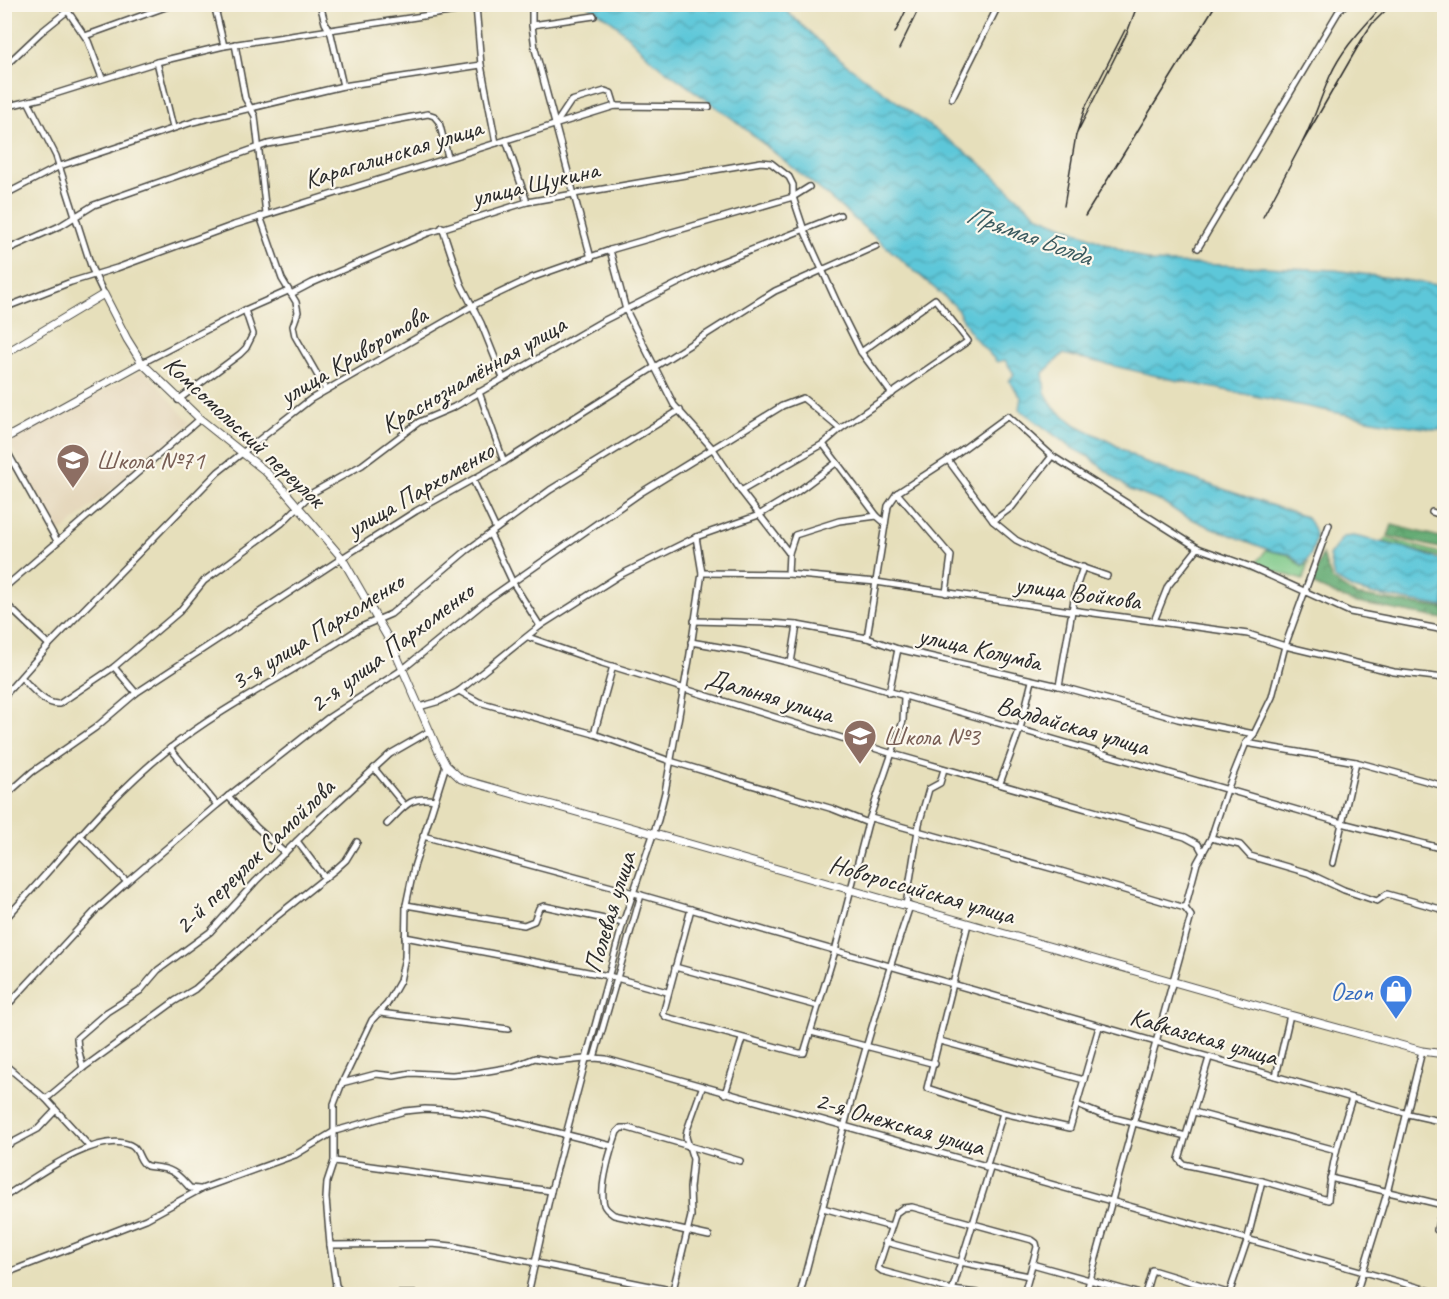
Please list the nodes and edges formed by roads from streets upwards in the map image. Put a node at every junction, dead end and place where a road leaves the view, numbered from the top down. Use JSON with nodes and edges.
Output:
{"nodes":[{"id":1,"x":76,"y":4,"type":"edge"},
{"id":2,"x":174,"y":4,"type":"edge"},
{"id":3,"x":214,"y":4,"type":"edge"},
{"id":4,"x":320,"y":4,"type":"edge"},
{"id":5,"x":523,"y":4,"type":"edge"},
{"id":6,"x":532,"y":4,"type":"edge"},
{"id":7,"x":999,"y":4,"type":"edge"},
{"id":8,"x":1346,"y":4,"type":"edge"},
{"id":9,"x":476,"y":6,"type":"edge"},
{"id":10,"x":67,"y":10,"type":"junction"},
{"id":11,"x":594,"y":16,"type":"dead end"},
{"id":12,"x":532,"y":25,"type":"junction"},
{"id":13,"x":328,"y":29,"type":"junction"},
{"id":14,"x":85,"y":36,"type":"junction"},
{"id":15,"x":235,"y":44,"type":"junction"},
{"id":16,"x":224,"y":46,"type":"junction"},
{"id":17,"x":157,"y":62,"type":"junction"},
{"id":18,"x":482,"y":65,"type":"junction"},
{"id":19,"x":4,"y":67,"type":"edge"},
{"id":20,"x":102,"y":78,"type":"junction"},
{"id":21,"x":344,"y":86,"type":"junction"},
{"id":22,"x":952,"y":98,"type":"dead end"},
{"id":23,"x":28,"y":101,"type":"junction"},
{"id":24,"x":615,"y":106,"type":"junction"},
{"id":25,"x":4,"y":107,"type":"edge"},
{"id":26,"x":250,"y":107,"type":"junction"},
{"id":27,"x":710,"y":107,"type":"dead end"},
{"id":28,"x":555,"y":125,"type":"junction"},
{"id":29,"x":173,"y":127,"type":"junction"},
{"id":30,"x":506,"y":140,"type":"junction"},
{"id":31,"x":496,"y":143,"type":"junction"},
{"id":32,"x":258,"y":148,"type":"junction"},
{"id":33,"x":448,"y":157,"type":"junction"},
{"id":34,"x":60,"y":166,"type":"junction"},
{"id":35,"x":809,"y":187,"type":"dead end"},
{"id":36,"x":572,"y":193,"type":"junction"},
{"id":37,"x":4,"y":195,"type":"edge"},
{"id":38,"x":793,"y":197,"type":"junction"},
{"id":39,"x":527,"y":202,"type":"junction"},
{"id":40,"x":263,"y":215,"type":"junction"},
{"id":41,"x":840,"y":215,"type":"dead end"},
{"id":42,"x":75,"y":218,"type":"junction"},
{"id":43,"x":442,"y":227,"type":"junction"},
{"id":44,"x":804,"y":230,"type":"junction"},
{"id":45,"x":876,"y":246,"type":"dead end"},
{"id":46,"x":1198,"y":248,"type":"dead end"},
{"id":47,"x":610,"y":250,"type":"junction"},
{"id":48,"x":4,"y":251,"type":"edge"},
{"id":49,"x":591,"y":258,"type":"junction"},
{"id":50,"x":822,"y":271,"type":"junction"},
{"id":51,"x":95,"y":275,"type":"junction"},
{"id":52,"x":290,"y":292,"type":"junction"},
{"id":53,"x":104,"y":294,"type":"junction"},
{"id":54,"x":472,"y":306,"type":"junction"},
{"id":55,"x":4,"y":308,"type":"edge"},
{"id":56,"x":626,"y":309,"type":"junction"},
{"id":57,"x":245,"y":310,"type":"junction"},
{"id":58,"x":861,"y":352,"type":"junction"},
{"id":59,"x":4,"y":354,"type":"edge"},
{"id":60,"x":142,"y":363,"type":"junction"},
{"id":61,"x":653,"y":368,"type":"junction"},
{"id":62,"x":503,"y":378,"type":"junction"},
{"id":63,"x":326,"y":390,"type":"junction"},
{"id":64,"x":479,"y":392,"type":"junction"},
{"id":65,"x":892,"y":394,"type":"junction"},
{"id":66,"x":178,"y":400,"type":"junction"},
{"id":67,"x":680,"y":410,"type":"junction"},
{"id":68,"x":200,"y":419,"type":"junction"},
{"id":69,"x":840,"y":429,"type":"junction"},
{"id":70,"x":4,"y":439,"type":"edge"},
{"id":71,"x":824,"y":444,"type":"junction"},
{"id":72,"x":4,"y":446,"type":"edge"},
{"id":73,"x":713,"y":449,"type":"junction"},
{"id":74,"x":243,"y":453,"type":"junction"},
{"id":75,"x":7,"y":456,"type":"edge"},
{"id":76,"x":1052,"y":456,"type":"junction"},
{"id":77,"x":948,"y":460,"type":"junction"},
{"id":78,"x":504,"y":462,"type":"junction"},
{"id":79,"x":836,"y":463,"type":"junction"},
{"id":80,"x":473,"y":480,"type":"junction"},
{"id":81,"x":741,"y":491,"type":"junction"},
{"id":82,"x":897,"y":493,"type":"junction"},
{"id":83,"x":299,"y":506,"type":"junction"},
{"id":84,"x":1432,"y":512,"type":"dead end"},
{"id":85,"x":759,"y":514,"type":"junction"},
{"id":86,"x":877,"y":516,"type":"junction"},
{"id":87,"x":1444,"y":516,"type":"edge"},
{"id":88,"x":993,"y":521,"type":"junction"},
{"id":89,"x":885,"y":523,"type":"junction"},
{"id":90,"x":1329,"y":525,"type":"dead end"},
{"id":91,"x":496,"y":529,"type":"junction"},
{"id":92,"x":490,"y":534,"type":"junction"},
{"id":93,"x":696,"y":537,"type":"junction"},
{"id":94,"x":57,"y":541,"type":"junction"},
{"id":95,"x":1198,"y":548,"type":"junction"},
{"id":96,"x":789,"y":553,"type":"junction"},
{"id":97,"x":342,"y":558,"type":"junction"},
{"id":98,"x":1083,"y":567,"type":"junction"},
{"id":99,"x":702,"y":573,"type":"junction"},
{"id":100,"x":788,"y":574,"type":"junction"},
{"id":101,"x":1107,"y":576,"type":"dead end"},
{"id":102,"x":876,"y":582,"type":"junction"},
{"id":103,"x":513,"y":583,"type":"junction"},
{"id":104,"x":4,"y":588,"type":"edge"},
{"id":105,"x":1305,"y":590,"type":"junction"},
{"id":106,"x":946,"y":593,"type":"junction"},
{"id":107,"x":4,"y":603,"type":"edge"},
{"id":108,"x":1071,"y":610,"type":"junction"},
{"id":109,"x":377,"y":620,"type":"junction"},
{"id":110,"x":694,"y":621,"type":"junction"},
{"id":111,"x":1154,"y":621,"type":"junction"},
{"id":112,"x":797,"y":625,"type":"junction"},
{"id":113,"x":540,"y":626,"type":"junction"},
{"id":114,"x":1444,"y":630,"type":"edge"},
{"id":115,"x":528,"y":637,"type":"junction"},
{"id":116,"x":867,"y":638,"type":"junction"},
{"id":117,"x":691,"y":642,"type":"junction"},
{"id":118,"x":49,"y":645,"type":"junction"},
{"id":119,"x":1285,"y":646,"type":"junction"},
{"id":120,"x":898,"y":649,"type":"junction"},
{"id":121,"x":790,"y":663,"type":"junction"},
{"id":122,"x":613,"y":666,"type":"junction"},
{"id":123,"x":114,"y":667,"type":"junction"},
{"id":124,"x":403,"y":669,"type":"junction"},
{"id":125,"x":21,"y":677,"type":"junction"},
{"id":126,"x":1444,"y":678,"type":"edge"},
{"id":127,"x":1032,"y":681,"type":"junction"},
{"id":128,"x":1059,"y":686,"type":"junction"},
{"id":129,"x":683,"y":688,"type":"junction"},
{"id":130,"x":459,"y":691,"type":"junction"},
{"id":131,"x":136,"y":693,"type":"junction"},
{"id":132,"x":889,"y":693,"type":"junction"},
{"id":133,"x":4,"y":696,"type":"edge"},
{"id":134,"x":904,"y":697,"type":"junction"},
{"id":135,"x":419,"y":707,"type":"junction"},
{"id":136,"x":424,"y":717,"type":"joint"},
{"id":137,"x":1020,"y":729,"type":"junction"},
{"id":138,"x":430,"y":731,"type":"junction"},
{"id":139,"x":594,"y":734,"type":"junction"},
{"id":140,"x":1254,"y":734,"type":"junction"},
{"id":141,"x":1246,"y":743,"type":"junction"},
{"id":142,"x":170,"y":748,"type":"junction"},
{"id":143,"x":893,"y":754,"type":"junction"},
{"id":144,"x":670,"y":761,"type":"junction"},
{"id":145,"x":1356,"y":762,"type":"junction"},
{"id":146,"x":446,"y":765,"type":"junction"},
{"id":147,"x":374,"y":768,"type":"junction"},
{"id":148,"x":944,"y":769,"type":"junction"},
{"id":149,"x":1000,"y":783,"type":"junction"},
{"id":150,"x":1444,"y":786,"type":"edge"},
{"id":151,"x":1227,"y":790,"type":"junction"},
{"id":152,"x":228,"y":796,"type":"junction"},
{"id":153,"x":4,"y":797,"type":"edge"},
{"id":154,"x":435,"y":800,"type":"junction"},
{"id":155,"x":217,"y":805,"type":"junction"},
{"id":156,"x":405,"y":806,"type":"junction"},
{"id":157,"x":869,"y":821,"type":"junction"},
{"id":158,"x":1342,"y":823,"type":"junction"},
{"id":159,"x":387,"y":824,"type":"dead end"},
{"id":160,"x":919,"y":833,"type":"junction"},
{"id":161,"x":654,"y":834,"type":"junction"},
{"id":162,"x":80,"y":835,"type":"junction"},
{"id":163,"x":423,"y":836,"type":"junction"},
{"id":164,"x":1211,"y":838,"type":"junction"},
{"id":165,"x":297,"y":841,"type":"junction"},
{"id":166,"x":357,"y":842,"type":"dead end"},
{"id":167,"x":1444,"y":849,"type":"edge"},
{"id":168,"x":285,"y":853,"type":"junction"},
{"id":169,"x":1203,"y":853,"type":"junction"},
{"id":170,"x":1333,"y":863,"type":"dead end"},
{"id":171,"x":325,"y":878,"type":"junction"},
{"id":172,"x":127,"y":882,"type":"junction"},
{"id":173,"x":850,"y":890,"type":"junction"},
{"id":174,"x":634,"y":893,"type":"junction"},
{"id":175,"x":641,"y":895,"type":"junction"},
{"id":176,"x":406,"y":905,"type":"junction"},
{"id":177,"x":908,"y":906,"type":"junction"},
{"id":178,"x":1185,"y":908,"type":"junction"},
{"id":179,"x":691,"y":909,"type":"junction"},
{"id":180,"x":1444,"y":910,"type":"edge"},
{"id":181,"x":4,"y":920,"type":"edge"},
{"id":182,"x":624,"y":923,"type":"junction"},
{"id":183,"x":968,"y":924,"type":"junction"},
{"id":184,"x":405,"y":937,"type":"junction"},
{"id":185,"x":835,"y":951,"type":"junction"},
{"id":186,"x":675,"y":967,"type":"junction"},
{"id":187,"x":890,"y":967,"type":"junction"},
{"id":188,"x":609,"y":976,"type":"junction"},
{"id":189,"x":616,"y":978,"type":"junction"},
{"id":190,"x":1174,"y":981,"type":"junction"},
{"id":191,"x":953,"y":985,"type":"junction"},
{"id":192,"x":667,"y":992,"type":"junction"},
{"id":193,"x":819,"y":1006,"type":"junction"},
{"id":194,"x":4,"y":1009,"type":"edge"},
{"id":195,"x":380,"y":1013,"type":"junction"},
{"id":196,"x":1290,"y":1015,"type":"junction"},
{"id":197,"x":1099,"y":1027,"type":"junction"},
{"id":198,"x":508,"y":1029,"type":"dead end"},
{"id":199,"x":811,"y":1032,"type":"junction"},
{"id":200,"x":742,"y":1039,"type":"junction"},
{"id":201,"x":940,"y":1041,"type":"junction"},
{"id":202,"x":1156,"y":1043,"type":"junction"},
{"id":203,"x":867,"y":1046,"type":"junction"},
{"id":204,"x":1422,"y":1051,"type":"junction"},
{"id":205,"x":1444,"y":1054,"type":"edge"},
{"id":206,"x":594,"y":1058,"type":"junction"},
{"id":207,"x":1209,"y":1058,"type":"junction"},
{"id":208,"x":586,"y":1059,"type":"junction"},
{"id":209,"x":4,"y":1064,"type":"edge"},
{"id":210,"x":935,"y":1064,"type":"junction"},
{"id":211,"x":83,"y":1068,"type":"junction"},
{"id":212,"x":1276,"y":1076,"type":"junction"},
{"id":213,"x":1084,"y":1080,"type":"junction"},
{"id":214,"x":342,"y":1083,"type":"junction"},
{"id":215,"x":702,"y":1088,"type":"junction"},
{"id":216,"x":725,"y":1094,"type":"junction"},
{"id":217,"x":1353,"y":1098,"type":"junction"},
{"id":218,"x":46,"y":1100,"type":"junction"},
{"id":219,"x":1077,"y":1105,"type":"junction"},
{"id":220,"x":55,"y":1111,"type":"junction"},
{"id":221,"x":1194,"y":1112,"type":"junction"},
{"id":222,"x":1003,"y":1113,"type":"junction"},
{"id":223,"x":1408,"y":1114,"type":"junction"},
{"id":224,"x":1133,"y":1122,"type":"junction"},
{"id":225,"x":1444,"y":1122,"type":"edge"},
{"id":226,"x":845,"y":1128,"type":"junction"},
{"id":227,"x":336,"y":1131,"type":"junction"},
{"id":228,"x":565,"y":1136,"type":"junction"},
{"id":229,"x":1186,"y":1136,"type":"junction"},
{"id":230,"x":688,"y":1144,"type":"junction"},
{"id":231,"x":89,"y":1146,"type":"junction"},
{"id":232,"x":612,"y":1146,"type":"junction"},
{"id":233,"x":4,"y":1147,"type":"edge"},
{"id":234,"x":1336,"y":1150,"type":"junction"},
{"id":235,"x":334,"y":1161,"type":"junction"},
{"id":236,"x":740,"y":1161,"type":"dead end"},
{"id":237,"x":988,"y":1168,"type":"junction"},
{"id":238,"x":1330,"y":1178,"type":"junction"},
{"id":239,"x":1262,"y":1181,"type":"junction"},
{"id":240,"x":201,"y":1189,"type":"junction"},
{"id":241,"x":551,"y":1191,"type":"junction"},
{"id":242,"x":1387,"y":1193,"type":"junction"},
{"id":243,"x":4,"y":1197,"type":"edge"},
{"id":244,"x":1444,"y":1202,"type":"edge"},
{"id":245,"x":1110,"y":1203,"type":"junction"},
{"id":246,"x":823,"y":1208,"type":"junction"},
{"id":247,"x":973,"y":1224,"type":"junction"},
{"id":248,"x":891,"y":1227,"type":"junction"},
{"id":249,"x":688,"y":1232,"type":"junction"},
{"id":250,"x":1444,"y":1232,"type":"edge"},
{"id":251,"x":710,"y":1236,"type":"dead end"},
{"id":252,"x":1247,"y":1241,"type":"junction"},
{"id":253,"x":885,"y":1242,"type":"junction"},
{"id":254,"x":330,"y":1245,"type":"junction"},
{"id":255,"x":960,"y":1262,"type":"junction"},
{"id":256,"x":535,"y":1263,"type":"junction"},
{"id":257,"x":1032,"y":1264,"type":"junction"},
{"id":258,"x":4,"y":1274,"type":"edge"},
{"id":259,"x":1362,"y":1274,"type":"junction"},
{"id":260,"x":1029,"y":1276,"type":"junction"},
{"id":261,"x":1090,"y":1280,"type":"junction"},
{"id":262,"x":336,"y":1286,"type":"junction"},
{"id":263,"x":952,"y":1292,"type":"edge"},
{"id":264,"x":672,"y":1293,"type":"edge"},
{"id":265,"x":333,"y":1294,"type":"edge"},
{"id":266,"x":347,"y":1294,"type":"edge"},
{"id":267,"x":360,"y":1294,"type":"edge"},
{"id":268,"x":417,"y":1294,"type":"edge"},
{"id":269,"x":528,"y":1294,"type":"edge"},
{"id":270,"x":690,"y":1294,"type":"edge"},
{"id":271,"x":800,"y":1294,"type":"edge"},
{"id":272,"x":986,"y":1294,"type":"edge"},
{"id":273,"x":1024,"y":1294,"type":"edge"},
{"id":274,"x":1086,"y":1294,"type":"edge"},
{"id":275,"x":1140,"y":1294,"type":"edge"},
{"id":276,"x":1145,"y":1294,"type":"edge"},
{"id":277,"x":1230,"y":1294,"type":"edge"},
{"id":278,"x":1356,"y":1294,"type":"edge"},
{"id":279,"x":1442,"y":1294,"type":"edge"}],
"edges":[{"from":1,"to":10,"type":"street"},
{"from":2,"to":14,"type":"street"},
{"from":3,"to":16,"type":"street"},
{"from":4,"to":13,"type":"street"},
{"from":5,"to":9,"type":"street"},
{"from":6,"to":12,"type":"street"},
{"from":7,"to":22,"type":"street"},
{"from":8,"to":46,"type":"street"},
{"from":9,"to":13,"type":"street"},
{"from":9,"to":18,"type":"street"},
{"from":10,"to":14,"type":"street"},
{"from":10,"to":19,"type":"street"},
{"from":11,"to":12,"type":"street"},
{"from":12,"to":28,"type":"street"},
{"from":13,"to":15,"type":"street"},
{"from":13,"to":21,"type":"street"},
{"from":14,"to":20,"type":"street"},
{"from":15,"to":16,"type":"street"},
{"from":15,"to":26,"type":"street"},
{"from":16,"to":17,"type":"street"},
{"from":17,"to":20,"type":"street"},
{"from":17,"to":29,"type":"street"},
{"from":18,"to":21,"type":"street"},
{"from":18,"to":31,"type":"street"},
{"from":20,"to":23,"type":"street"},
{"from":21,"to":26,"type":"street"},
{"from":23,"to":25,"type":"street"},
{"from":23,"to":34,"type":"street"},
{"from":24,"to":27,"type":"street","name":"Карагалинская улица"},
{"from":24,"to":28,"type":"street","name":"Карагалинская улица"},
{"from":24,"to":28,"type":"street"},
{"from":26,"to":29,"type":"street"},
{"from":26,"to":32,"type":"street"},
{"from":28,"to":30,"type":"street","name":"Карагалинская улица"},
{"from":28,"to":36,"type":"street"},
{"from":29,"to":34,"type":"street"},
{"from":30,"to":31,"type":"street","name":"Карагалинская улица"},
{"from":30,"to":39,"type":"street"},
{"from":31,"to":33,"type":"street","name":"Карагалинская улица"},
{"from":32,"to":33,"type":"street"},
{"from":32,"to":40,"type":"street"},
{"from":32,"to":42,"type":"street"},
{"from":33,"to":40,"type":"street","name":"Карагалинская улица"},
{"from":34,"to":37,"type":"street"},
{"from":34,"to":42,"type":"street"},
{"from":35,"to":38,"type":"street","name":"улица Криворотова"},
{"from":36,"to":38,"type":"street","name":"улица Щукина"},
{"from":36,"to":39,"type":"street","name":"улица Щукина"},
{"from":36,"to":49,"type":"street"},
{"from":38,"to":44,"type":"street"},
{"from":38,"to":47,"type":"street","name":"улица Криворотова"},
{"from":39,"to":43,"type":"street","name":"улица Щукина"},
{"from":40,"to":51,"type":"street","name":"Карагалинская улица"},
{"from":40,"to":52,"type":"street"},
{"from":41,"to":44,"type":"street","name":"Краснознамённая улица"},
{"from":42,"to":48,"type":"street"},
{"from":42,"to":51,"type":"street"},
{"from":43,"to":52,"type":"street","name":"улица Щукина"},
{"from":43,"to":54,"type":"street"},
{"from":44,"to":50,"type":"street"},
{"from":44,"to":56,"type":"street","name":"Краснознамённая улица"},
{"from":45,"to":50,"type":"street","name":"улица Пархоменко"},
{"from":47,"to":49,"type":"street","name":"улица Криворотова"},
{"from":47,"to":56,"type":"street"},
{"from":49,"to":54,"type":"street","name":"улица Криворотова"},
{"from":50,"to":58,"type":"street"},
{"from":50,"to":61,"type":"street","name":"улица Пархоменко"},
{"from":51,"to":53,"type":"street"},
{"from":51,"to":55,"type":"street","name":"Карагалинская улица"},
{"from":52,"to":57,"type":"street","name":"улица Щукина"},
{"from":52,"to":63,"type":"street"},
{"from":53,"to":59,"type":"street"},
{"from":53,"to":60,"type":"street","name":"Комсомольский переулок"},
{"from":54,"to":62,"type":"street"},
{"from":54,"to":63,"type":"street","name":"улица Криворотова"},
{"from":56,"to":61,"type":"street"},
{"from":56,"to":62,"type":"street","name":"Краснознамённая улица"},
{"from":57,"to":60,"type":"street","name":"улица Щукина"},
{"from":57,"to":66,"type":"street"},
{"from":58,"to":65,"type":"street"},
{"from":58,"to":65,"type":"street"},
{"from":60,"to":66,"type":"street","name":"Комсомольский переулок"},
{"from":60,"to":70,"type":"street","name":"улица Щукина"},
{"from":61,"to":67,"type":"street"},
{"from":61,"to":78,"type":"street","name":"улица Пархоменко"},
{"from":62,"to":64,"type":"street","name":"Краснознамённая улица"},
{"from":63,"to":74,"type":"street","name":"улица Криворотова"},
{"from":64,"to":78,"type":"street"},
{"from":64,"to":83,"type":"street","name":"Краснознамённая улица"},
{"from":65,"to":69,"type":"street"},
{"from":66,"to":68,"type":"street","name":"Комсомольский переулок"},
{"from":67,"to":73,"type":"street"},
{"from":67,"to":91,"type":"street","name":"3-я улица Пархоменко"},
{"from":68,"to":74,"type":"street","name":"Комсомольский переулок"},
{"from":68,"to":94,"type":"street"},
{"from":69,"to":71,"type":"street"},
{"from":69,"to":73,"type":"street","name":"2-я улица Пархоменко"},
{"from":71,"to":79,"type":"street"},
{"from":71,"to":81,"type":"street"},
{"from":72,"to":75,"type":"street"},
{"from":73,"to":81,"type":"street"},
{"from":73,"to":103,"type":"street","name":"2-я улица Пархоменко"},
{"from":74,"to":83,"type":"street","name":"Комсомольский переулок"},
{"from":74,"to":118,"type":"street","name":"улица Криворотова"},
{"from":75,"to":94,"type":"street"},
{"from":76,"to":77,"type":"street"},
{"from":76,"to":88,"type":"street"},
{"from":76,"to":95,"type":"street"},
{"from":77,"to":82,"type":"street"},
{"from":77,"to":88,"type":"street"},
{"from":78,"to":80,"type":"street","name":"улица Пархоменко"},
{"from":79,"to":85,"type":"street"},
{"from":79,"to":86,"type":"street"},
{"from":80,"to":91,"type":"street"},
{"from":80,"to":97,"type":"street","name":"улица Пархоменко"},
{"from":81,"to":85,"type":"street"},
{"from":82,"to":89,"type":"street"},
{"from":82,"to":106,"type":"street"},
{"from":83,"to":97,"type":"street","name":"Комсомольский переулок"},
{"from":83,"to":123,"type":"street","name":"Краснознамённая улица"},
{"from":84,"to":87,"type":"street"},
{"from":85,"to":93,"type":"street"},
{"from":85,"to":96,"type":"street"},
{"from":86,"to":89,"type":"street"},
{"from":86,"to":96,"type":"street"},
{"from":88,"to":98,"type":"street"},
{"from":89,"to":102,"type":"street"},
{"from":90,"to":105,"type":"street"},
{"from":91,"to":92,"type":"street","name":"3-я улица Пархоменко"},
{"from":92,"to":103,"type":"street"},
{"from":92,"to":109,"type":"street","name":"3-я улица Пархоменко"},
{"from":93,"to":99,"type":"street","name":"Полевая улица"},
{"from":93,"to":113,"type":"street"},
{"from":94,"to":104,"type":"street"},
{"from":95,"to":105,"type":"street"},
{"from":95,"to":111,"type":"street"},
{"from":96,"to":100,"type":"street"},
{"from":97,"to":109,"type":"street","name":"Комсомольский переулок"},
{"from":97,"to":131,"type":"street","name":"улица Пархоменко"},
{"from":98,"to":101,"type":"street"},
{"from":98,"to":108,"type":"street"},
{"from":99,"to":100,"type":"street","name":"улица Войкова"},
{"from":99,"to":110,"type":"street","name":"Полевая улица"},
{"from":100,"to":102,"type":"street","name":"улица Войкова"},
{"from":102,"to":106,"type":"street","name":"улица Войкова"},
{"from":102,"to":116,"type":"street"},
{"from":103,"to":113,"type":"street"},
{"from":103,"to":124,"type":"street","name":"2-я улица Пархоменко"},
{"from":105,"to":114,"type":"street"},
{"from":105,"to":119,"type":"street"},
{"from":106,"to":108,"type":"street","name":"улица Войкова"},
{"from":107,"to":118,"type":"street"},
{"from":108,"to":111,"type":"street","name":"улица Войкова"},
{"from":108,"to":128,"type":"street"},
{"from":109,"to":124,"type":"street","name":"Комсомольский переулок"},
{"from":109,"to":142,"type":"street","name":"3-я улица Пархоменко"},
{"from":110,"to":112,"type":"street","name":"улица Колумба"},
{"from":110,"to":117,"type":"street","name":"Полевая улица"},
{"from":111,"to":119,"type":"street","name":"улица Войкова"},
{"from":112,"to":116,"type":"street","name":"улица Колумба"},
{"from":112,"to":121,"type":"street"},
{"from":113,"to":115,"type":"street"},
{"from":115,"to":122,"type":"street","name":"Дальняя улица"},
{"from":115,"to":130,"type":"street"},
{"from":116,"to":120,"type":"street","name":"улица Колумба"},
{"from":117,"to":121,"type":"street","name":"Валдайская улица"},
{"from":117,"to":129,"type":"street","name":"Полевая улица"},
{"from":118,"to":125,"type":"street","name":"улица Криворотова"},
{"from":119,"to":126,"type":"street","name":"улица Войкова"},
{"from":119,"to":140,"type":"street"},
{"from":120,"to":127,"type":"street","name":"улица Колумба"},
{"from":120,"to":132,"type":"street"},
{"from":121,"to":132,"type":"street","name":"Валдайская улица"},
{"from":122,"to":129,"type":"street","name":"Дальняя улица"},
{"from":122,"to":139,"type":"street"},
{"from":123,"to":125,"type":"street","name":"Краснознамённая улица"},
{"from":123,"to":131,"type":"street"},
{"from":124,"to":135,"type":"street","name":"Комсомольский переулок"},
{"from":124,"to":152,"type":"street","name":"2-я улица Пархоменко"},
{"from":125,"to":133,"type":"street","name":"улица Криворотова"},
{"from":127,"to":128,"type":"street","name":"улица Колумба"},
{"from":127,"to":137,"type":"street"},
{"from":128,"to":140,"type":"street","name":"улица Колумба"},
{"from":129,"to":143,"type":"street","name":"Дальняя улица"},
{"from":129,"to":144,"type":"street","name":"Полевая улица"},
{"from":130,"to":135,"type":"street"},
{"from":130,"to":139,"type":"street"},
{"from":131,"to":153,"type":"street","name":"улица Пархоменко"},
{"from":132,"to":134,"type":"street","name":"Валдайская улица"},
{"from":134,"to":137,"type":"street","name":"Валдайская улица"},
{"from":134,"to":143,"type":"street"},
{"from":135,"to":136,"type":"street","name":"Комсомольский переулок"},
{"from":136,"to":138,"type":"street","name":"Новороссийская улица"},
{"from":137,"to":149,"type":"street"},
{"from":137,"to":151,"type":"street","name":"Валдайская улица"},
{"from":138,"to":146,"type":"street","name":"Новороссийская улица"},
{"from":138,"to":147,"type":"street","name":"2-й переулок Самойлова"},
{"from":139,"to":144,"type":"street"},
{"from":140,"to":141,"type":"street"},
{"from":141,"to":145,"type":"street"},
{"from":141,"to":151,"type":"street"},
{"from":142,"to":155,"type":"street"},
{"from":142,"to":162,"type":"street","name":"3-я улица Пархоменко"},
{"from":143,"to":148,"type":"street","name":"Дальняя улица"},
{"from":143,"to":157,"type":"street"},
{"from":144,"to":157,"type":"street"},
{"from":144,"to":161,"type":"street","name":"Полевая улица"},
{"from":145,"to":150,"type":"street"},
{"from":145,"to":158,"type":"street"},
{"from":146,"to":154,"type":"street"},
{"from":146,"to":161,"type":"street","name":"Новороссийская улица"},
{"from":147,"to":156,"type":"street"},
{"from":147,"to":165,"type":"street","name":"2-й переулок Самойлова"},
{"from":148,"to":149,"type":"street","name":"Дальняя улица"},
{"from":148,"to":160,"type":"street"},
{"from":149,"to":169,"type":"street","name":"Дальняя улица"},
{"from":151,"to":158,"type":"street","name":"Валдайская улица"},
{"from":151,"to":164,"type":"street"},
{"from":152,"to":155,"type":"street","name":"2-я улица Пархоменко"},
{"from":152,"to":168,"type":"street"},
{"from":154,"to":156,"type":"street"},
{"from":154,"to":163,"type":"street"},
{"from":155,"to":172,"type":"street","name":"2-я улица Пархоменко"},
{"from":156,"to":159,"type":"street"},
{"from":157,"to":160,"type":"street"},
{"from":157,"to":173,"type":"street"},
{"from":158,"to":167,"type":"street","name":"Валдайская улица"},
{"from":158,"to":170,"type":"street"},
{"from":160,"to":177,"type":"street"},
{"from":160,"to":178,"type":"street"},
{"from":161,"to":173,"type":"street","name":"Новороссийская улица"},
{"from":161,"to":174,"type":"street","name":"Полевая улица"},
{"from":162,"to":172,"type":"street"},
{"from":162,"to":181,"type":"street","name":"3-я улица Пархоменко"},
{"from":163,"to":174,"type":"street"},
{"from":163,"to":176,"type":"street"},
{"from":164,"to":169,"type":"street"},
{"from":164,"to":180,"type":"street"},
{"from":165,"to":168,"type":"street","name":"2-й переулок Самойлова"},
{"from":165,"to":171,"type":"street"},
{"from":166,"to":171,"type":"street"},
{"from":168,"to":211,"type":"street","name":"2-й переулок Самойлова"},
{"from":169,"to":178,"type":"street"},
{"from":171,"to":211,"type":"street"},
{"from":172,"to":194,"type":"street","name":"2-я улица Пархоменко"},
{"from":173,"to":177,"type":"street","name":"Новороссийская улица"},
{"from":173,"to":185,"type":"street"},
{"from":174,"to":175,"type":"street"},
{"from":174,"to":182,"type":"street","name":"Полевая улица"},
{"from":175,"to":179,"type":"street"},
{"from":175,"to":189,"type":"street"},
{"from":176,"to":182,"type":"street"},
{"from":176,"to":184,"type":"street"},
{"from":177,"to":183,"type":"street","name":"Новороссийская улица"},
{"from":177,"to":187,"type":"street"},
{"from":178,"to":190,"type":"street"},
{"from":179,"to":185,"type":"street"},
{"from":179,"to":186,"type":"street"},
{"from":182,"to":188,"type":"street","name":"Полевая улица"},
{"from":183,"to":190,"type":"street","name":"Новороссийская улица"},
{"from":183,"to":191,"type":"street"},
{"from":184,"to":188,"type":"street"},
{"from":184,"to":195,"type":"street"},
{"from":185,"to":187,"type":"street","name":"Кавказская улица"},
{"from":185,"to":193,"type":"street"},
{"from":186,"to":192,"type":"street"},
{"from":186,"to":193,"type":"street"},
{"from":187,"to":191,"type":"street","name":"Кавказская улица"},
{"from":187,"to":203,"type":"street"},
{"from":188,"to":189,"type":"street"},
{"from":188,"to":208,"type":"street","name":"Полевая улица"},
{"from":189,"to":192,"type":"street"},
{"from":189,"to":206,"type":"street"},
{"from":190,"to":196,"type":"street","name":"Новороссийская улица"},
{"from":190,"to":202,"type":"street"},
{"from":191,"to":197,"type":"street","name":"Кавказская улица"},
{"from":191,"to":201,"type":"street"},
{"from":192,"to":200,"type":"street"},
{"from":193,"to":199,"type":"street"},
{"from":195,"to":198,"type":"street"},
{"from":195,"to":214,"type":"street"},
{"from":196,"to":204,"type":"street","name":"Новороссийская улица"},
{"from":196,"to":212,"type":"street"},
{"from":197,"to":202,"type":"street","name":"Кавказская улица"},
{"from":197,"to":213,"type":"street"},
{"from":199,"to":200,"type":"street"},
{"from":199,"to":203,"type":"street"},
{"from":200,"to":216,"type":"street"},
{"from":201,"to":210,"type":"street"},
{"from":201,"to":213,"type":"street"},
{"from":202,"to":207,"type":"street","name":"Кавказская улица"},
{"from":202,"to":224,"type":"street"},
{"from":203,"to":210,"type":"street"},
{"from":203,"to":226,"type":"street"},
{"from":204,"to":205,"type":"street","name":"Новороссийская улица"},
{"from":204,"to":223,"type":"street"},
{"from":206,"to":208,"type":"street","name":"2-я Онежская улица"},
{"from":206,"to":215,"type":"street","name":"2-я Онежская улица"},
{"from":207,"to":212,"type":"street","name":"Кавказская улица"},
{"from":207,"to":221,"type":"street"},
{"from":208,"to":214,"type":"street","name":"2-я Онежская улица"},
{"from":208,"to":228,"type":"street","name":"Полевая улица"},
{"from":209,"to":218,"type":"street"},
{"from":210,"to":222,"type":"street"},
{"from":211,"to":218,"type":"street"},
{"from":212,"to":217,"type":"street","name":"Кавказская улица"},
{"from":213,"to":219,"type":"street"},
{"from":214,"to":227,"type":"street"},
{"from":215,"to":216,"type":"street","name":"2-я Онежская улица"},
{"from":215,"to":230,"type":"street"},
{"from":216,"to":226,"type":"street","name":"2-я Онежская улица"},
{"from":217,"to":223,"type":"street","name":"Кавказская улица"},
{"from":217,"to":234,"type":"street"},
{"from":218,"to":220,"type":"street"},
{"from":219,"to":222,"type":"street"},
{"from":219,"to":224,"type":"street"},
{"from":220,"to":231,"type":"street"},
{"from":220,"to":233,"type":"street"},
{"from":221,"to":229,"type":"street"},
{"from":221,"to":234,"type":"street"},
{"from":222,"to":237,"type":"street"},
{"from":223,"to":225,"type":"street","name":"Кавказская улица"},
{"from":223,"to":242,"type":"street"},
{"from":224,"to":229,"type":"street"},
{"from":224,"to":245,"type":"street"},
{"from":226,"to":237,"type":"street","name":"2-я Онежская улица"},
{"from":226,"to":246,"type":"street"},
{"from":227,"to":228,"type":"street"},
{"from":227,"to":235,"type":"street"},
{"from":227,"to":240,"type":"street"},
{"from":228,"to":232,"type":"street"},
{"from":228,"to":241,"type":"street","name":"Полевая улица"},
{"from":229,"to":239,"type":"street"},
{"from":230,"to":232,"type":"street"},
{"from":230,"to":236,"type":"street"},
{"from":230,"to":249,"type":"street"},
{"from":231,"to":240,"type":"street"},
{"from":231,"to":243,"type":"street"},
{"from":232,"to":249,"type":"street"},
{"from":234,"to":238,"type":"street"},
{"from":235,"to":241,"type":"street"},
{"from":235,"to":254,"type":"street"},
{"from":237,"to":245,"type":"street","name":"2-я Онежская улица"},
{"from":237,"to":247,"type":"street"},
{"from":238,"to":239,"type":"street"},
{"from":238,"to":242,"type":"street"},
{"from":239,"to":252,"type":"street"},
{"from":240,"to":258,"type":"street"},
{"from":241,"to":256,"type":"street","name":"Полевая улица"},
{"from":242,"to":244,"type":"street"},
{"from":242,"to":259,"type":"street"},
{"from":244,"to":250,"type":"street"},
{"from":245,"to":252,"type":"street","name":"2-я Онежская улица"},
{"from":245,"to":261,"type":"street"},
{"from":246,"to":248,"type":"street"},
{"from":246,"to":271,"type":"street"},
{"from":247,"to":248,"type":"street"},
{"from":247,"to":255,"type":"street"},
{"from":247,"to":257,"type":"street"},
{"from":248,"to":253,"type":"street"},
{"from":249,"to":251,"type":"street"},
{"from":249,"to":264,"type":"street"},
{"from":252,"to":259,"type":"street","name":"2-я Онежская улица"},
{"from":252,"to":277,"type":"street"},
{"from":253,"to":255,"type":"street"},
{"from":253,"to":263,"type":"street"},
{"from":254,"to":256,"type":"street"},
{"from":254,"to":262,"type":"street"},
{"from":255,"to":260,"type":"street"},
{"from":255,"to":263,"type":"street"},
{"from":256,"to":264,"type":"street"},
{"from":256,"to":269,"type":"street","name":"Полевая улица"},
{"from":257,"to":260,"type":"street"},
{"from":257,"to":261,"type":"street"},
{"from":259,"to":278,"type":"street"},
{"from":259,"to":279,"type":"street","name":"2-я Онежская улица"},
{"from":260,"to":273,"type":"street"},
{"from":261,"to":274,"type":"street"},
{"from":261,"to":275,"type":"street"},
{"from":262,"to":265,"type":"street"},
{"from":262,"to":266,"type":"street"},
{"from":263,"to":272,"type":"street"},
{"from":264,"to":270,"type":"street"},
{"from":267,"to":268,"type":"street"},
{"from":276,"to":277,"type":"street"}]}
